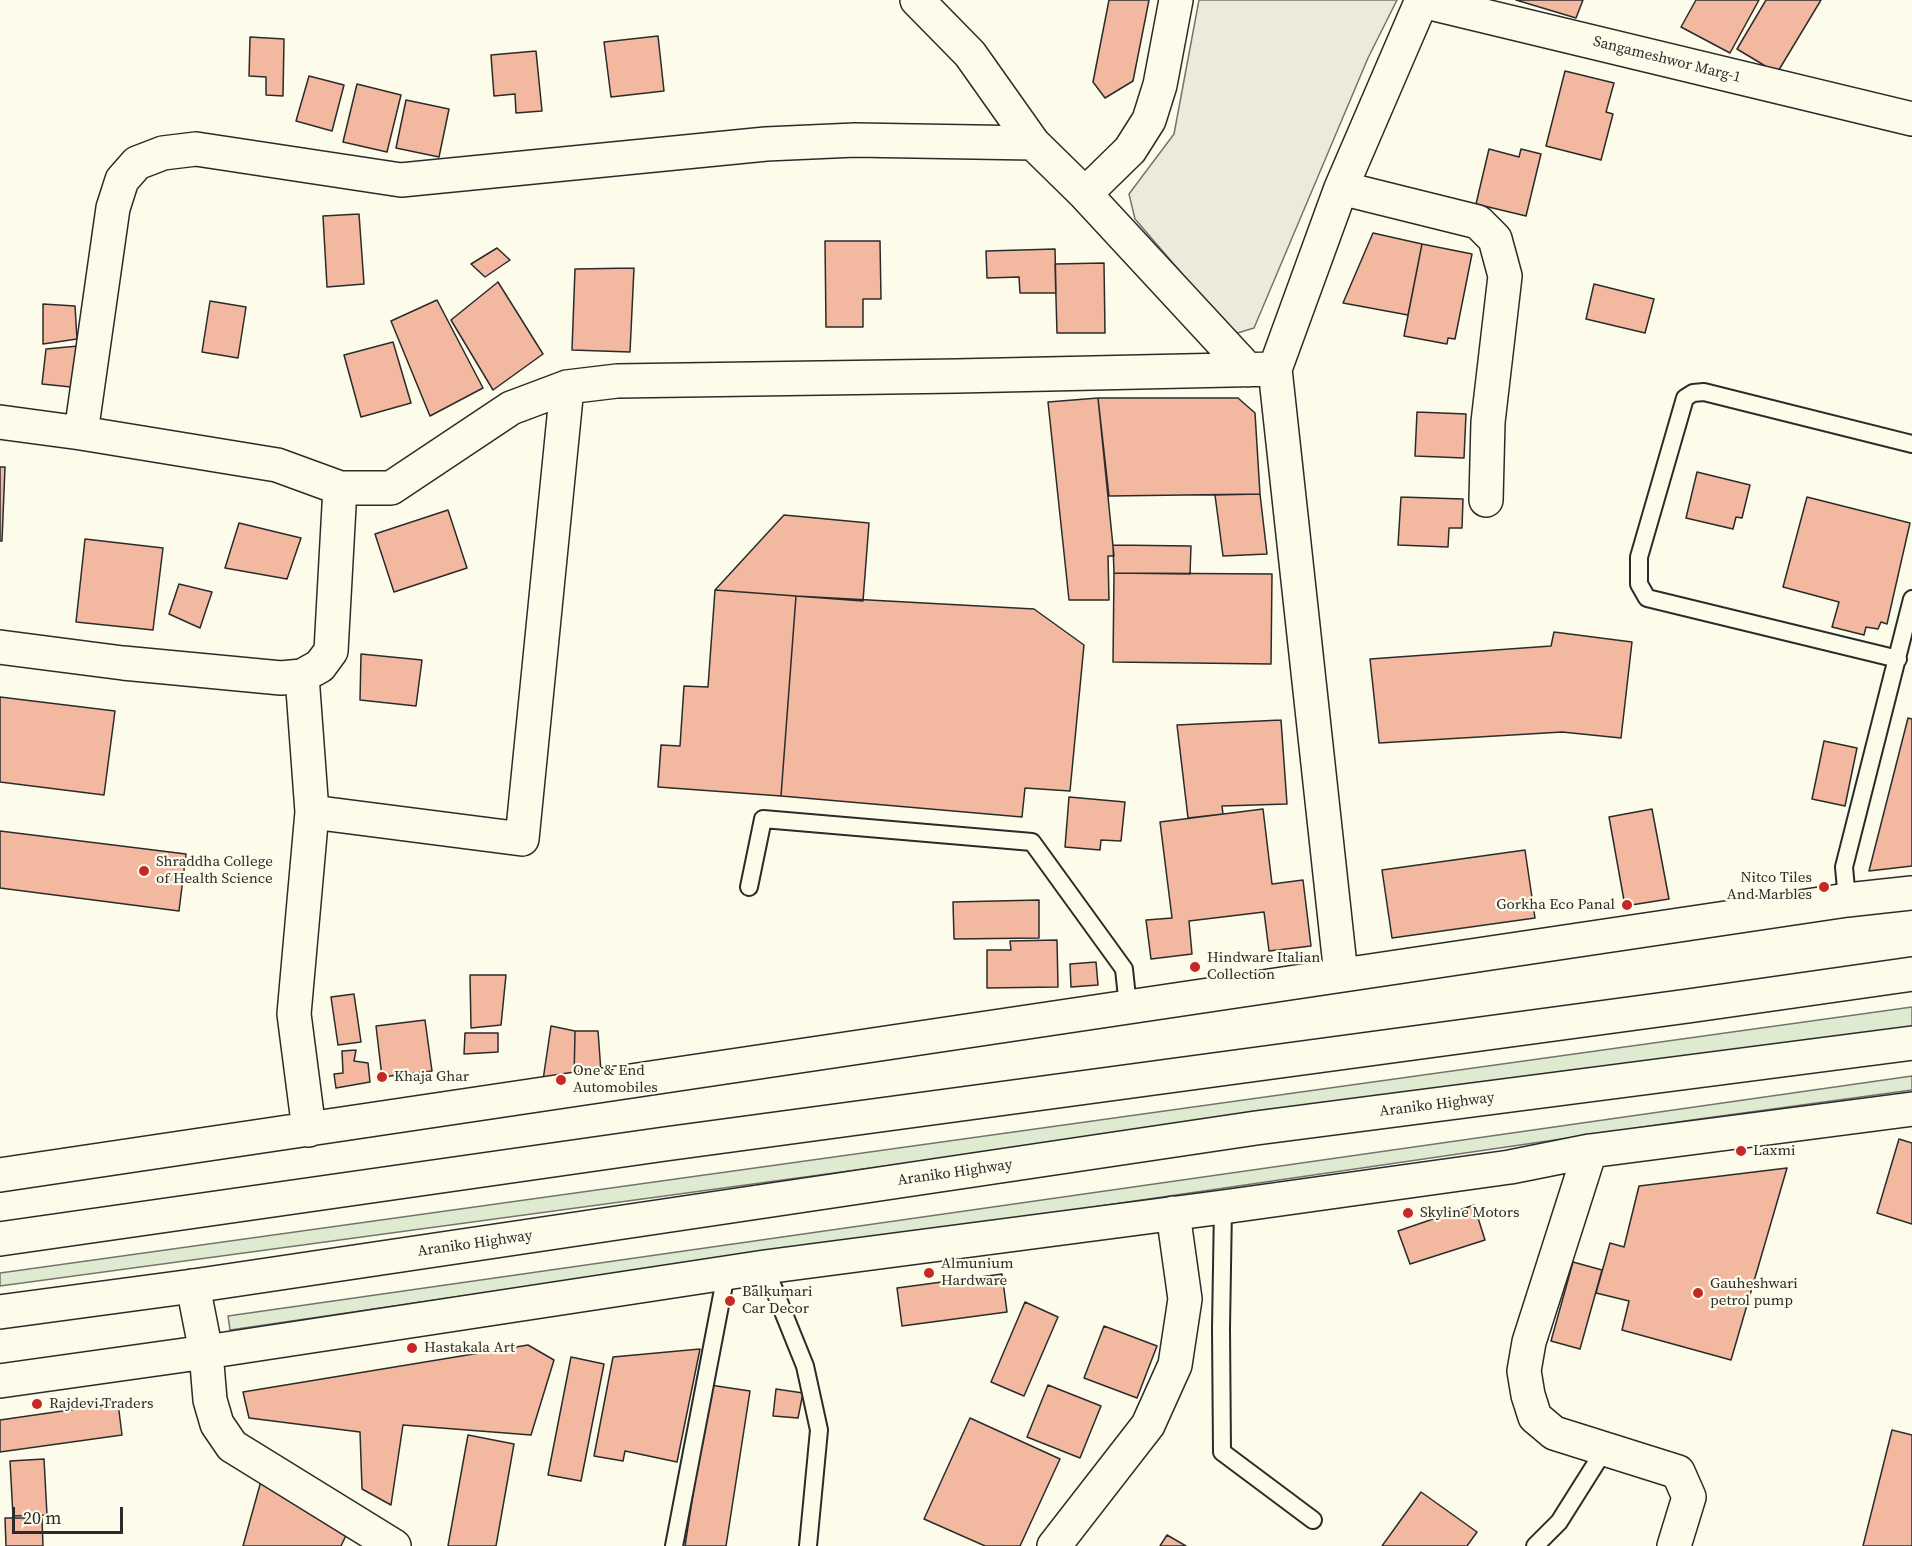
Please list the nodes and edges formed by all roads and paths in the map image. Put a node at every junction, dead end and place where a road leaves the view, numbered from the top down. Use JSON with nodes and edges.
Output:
{"nodes":[{"id":1,"x":917,"y":0,"type":"edge"},
{"id":2,"x":1176,"y":0,"type":"edge"},
{"id":3,"x":1422,"y":0,"type":"edge"},
{"id":4,"x":1912,"y":119,"type":"edge"},
{"id":5,"x":1033,"y":143,"type":"junction"},
{"id":6,"x":1341,"y":188,"type":"junction"},
{"id":7,"x":1085,"y":194,"type":"junction"},
{"id":8,"x":1261,"y":369,"type":"junction"},
{"id":9,"x":567,"y":387,"type":"junction"},
{"id":10,"x":0,"y":422,"type":"edge"},
{"id":11,"x":81,"y":433,"type":"junction"},
{"id":12,"x":1912,"y":444,"type":"edge"},
{"id":13,"x":340,"y":488,"type":"junction"},
{"id":14,"x":1486,"y":500,"type":"dead end"},
{"id":15,"x":1912,"y":599,"type":"edge"},
{"id":16,"x":0,"y":646,"type":"edge"},
{"id":17,"x":1898,"y":659,"type":"junction"},
{"id":18,"x":302,"y":676,"type":"junction"},
{"id":19,"x":312,"y":812,"type":"junction"},
{"id":20,"x":749,"y":887,"type":"dead end"},
{"id":21,"x":1912,"y":893,"type":"edge"},
{"id":22,"x":1847,"y":900,"type":"junction"},
{"id":23,"x":1912,"y":974,"type":"edge"},
{"id":24,"x":1341,"y":975,"type":"junction"},
{"id":25,"x":1128,"y":1007,"type":"junction"},
{"id":26,"x":1912,"y":1043,"type":"edge"},
{"id":27,"x":1912,"y":1109,"type":"edge"},
{"id":28,"x":309,"y":1130,"type":"junction"},
{"id":29,"x":1590,"y":1151,"type":"junction"},
{"id":30,"x":0,"y":1175,"type":"edge"},
{"id":31,"x":1223,"y":1207,"type":"junction"},
{"id":32,"x":1173,"y":1213,"type":"junction"},
{"id":33,"x":0,"y":1239,"type":"edge"},
{"id":34,"x":765,"y":1267,"type":"junction"},
{"id":35,"x":726,"y":1274,"type":"junction"},
{"id":36,"x":193,"y":1286,"type":"junction"},
{"id":37,"x":0,"y":1312,"type":"edge"},
{"id":38,"x":206,"y":1352,"type":"junction"},
{"id":39,"x":0,"y":1381,"type":"edge"},
{"id":40,"x":1605,"y":1449,"type":"junction"},
{"id":41,"x":1314,"y":1520,"type":"dead end"},
{"id":42,"x":394,"y":1546,"type":"edge"},
{"id":43,"x":674,"y":1546,"type":"edge"},
{"id":44,"x":808,"y":1546,"type":"edge"},
{"id":45,"x":1054,"y":1546,"type":"edge"},
{"id":46,"x":1536,"y":1546,"type":"edge"},
{"id":47,"x":1674,"y":1546,"type":"edge"}],
"edges":[{"from":1,"to":5,"type":"main road"},
{"from":2,"to":7,"type":"main road"},
{"from":3,"to":4,"type":"main road","name":"Sangameshwor Marg-1"},
{"from":3,"to":6,"type":"main road"},
{"from":5,"to":7,"type":"main road"},
{"from":5,"to":11,"type":"main road"},
{"from":6,"to":8,"type":"main road"},
{"from":6,"to":14,"type":"main road"},
{"from":7,"to":8,"type":"main road"},
{"from":8,"to":9,"type":"main road"},
{"from":8,"to":24,"type":"main road"},
{"from":9,"to":13,"type":"main road"},
{"from":9,"to":19,"type":"main road"},
{"from":10,"to":11,"type":"main road"},
{"from":11,"to":13,"type":"main road"},
{"from":12,"to":17,"type":"lane"},
{"from":13,"to":18,"type":"main road"},
{"from":15,"to":17,"type":"lane"},
{"from":16,"to":18,"type":"main road"},
{"from":17,"to":22,"type":"lane"},
{"from":18,"to":19,"type":"main road"},
{"from":19,"to":28,"type":"main road"},
{"from":20,"to":25,"type":"lane"},
{"from":21,"to":22,"type":"main road"},
{"from":22,"to":24,"type":"main road"},
{"from":23,"to":33,"type":"main road"},
{"from":24,"to":25,"type":"main road"},
{"from":25,"to":28,"type":"main road"},
{"from":26,"to":36,"type":"main road","name":"Araniko Highway"},
{"from":27,"to":29,"type":"main road"},
{"from":28,"to":30,"type":"main road"},
{"from":29,"to":31,"type":"main road"},
{"from":29,"to":40,"type":"main road"},
{"from":31,"to":32,"type":"main road"},
{"from":31,"to":41,"type":"lane"},
{"from":32,"to":34,"type":"main road"},
{"from":32,"to":45,"type":"main road"},
{"from":34,"to":35,"type":"main road"},
{"from":34,"to":44,"type":"lane"},
{"from":35,"to":38,"type":"main road"},
{"from":35,"to":43,"type":"lane"},
{"from":36,"to":37,"type":"main road","name":"Araniko Highway"},
{"from":36,"to":38,"type":"main road"},
{"from":38,"to":39,"type":"main road"},
{"from":38,"to":42,"type":"main road"},
{"from":40,"to":46,"type":"lane"},
{"from":40,"to":47,"type":"main road"}]}
